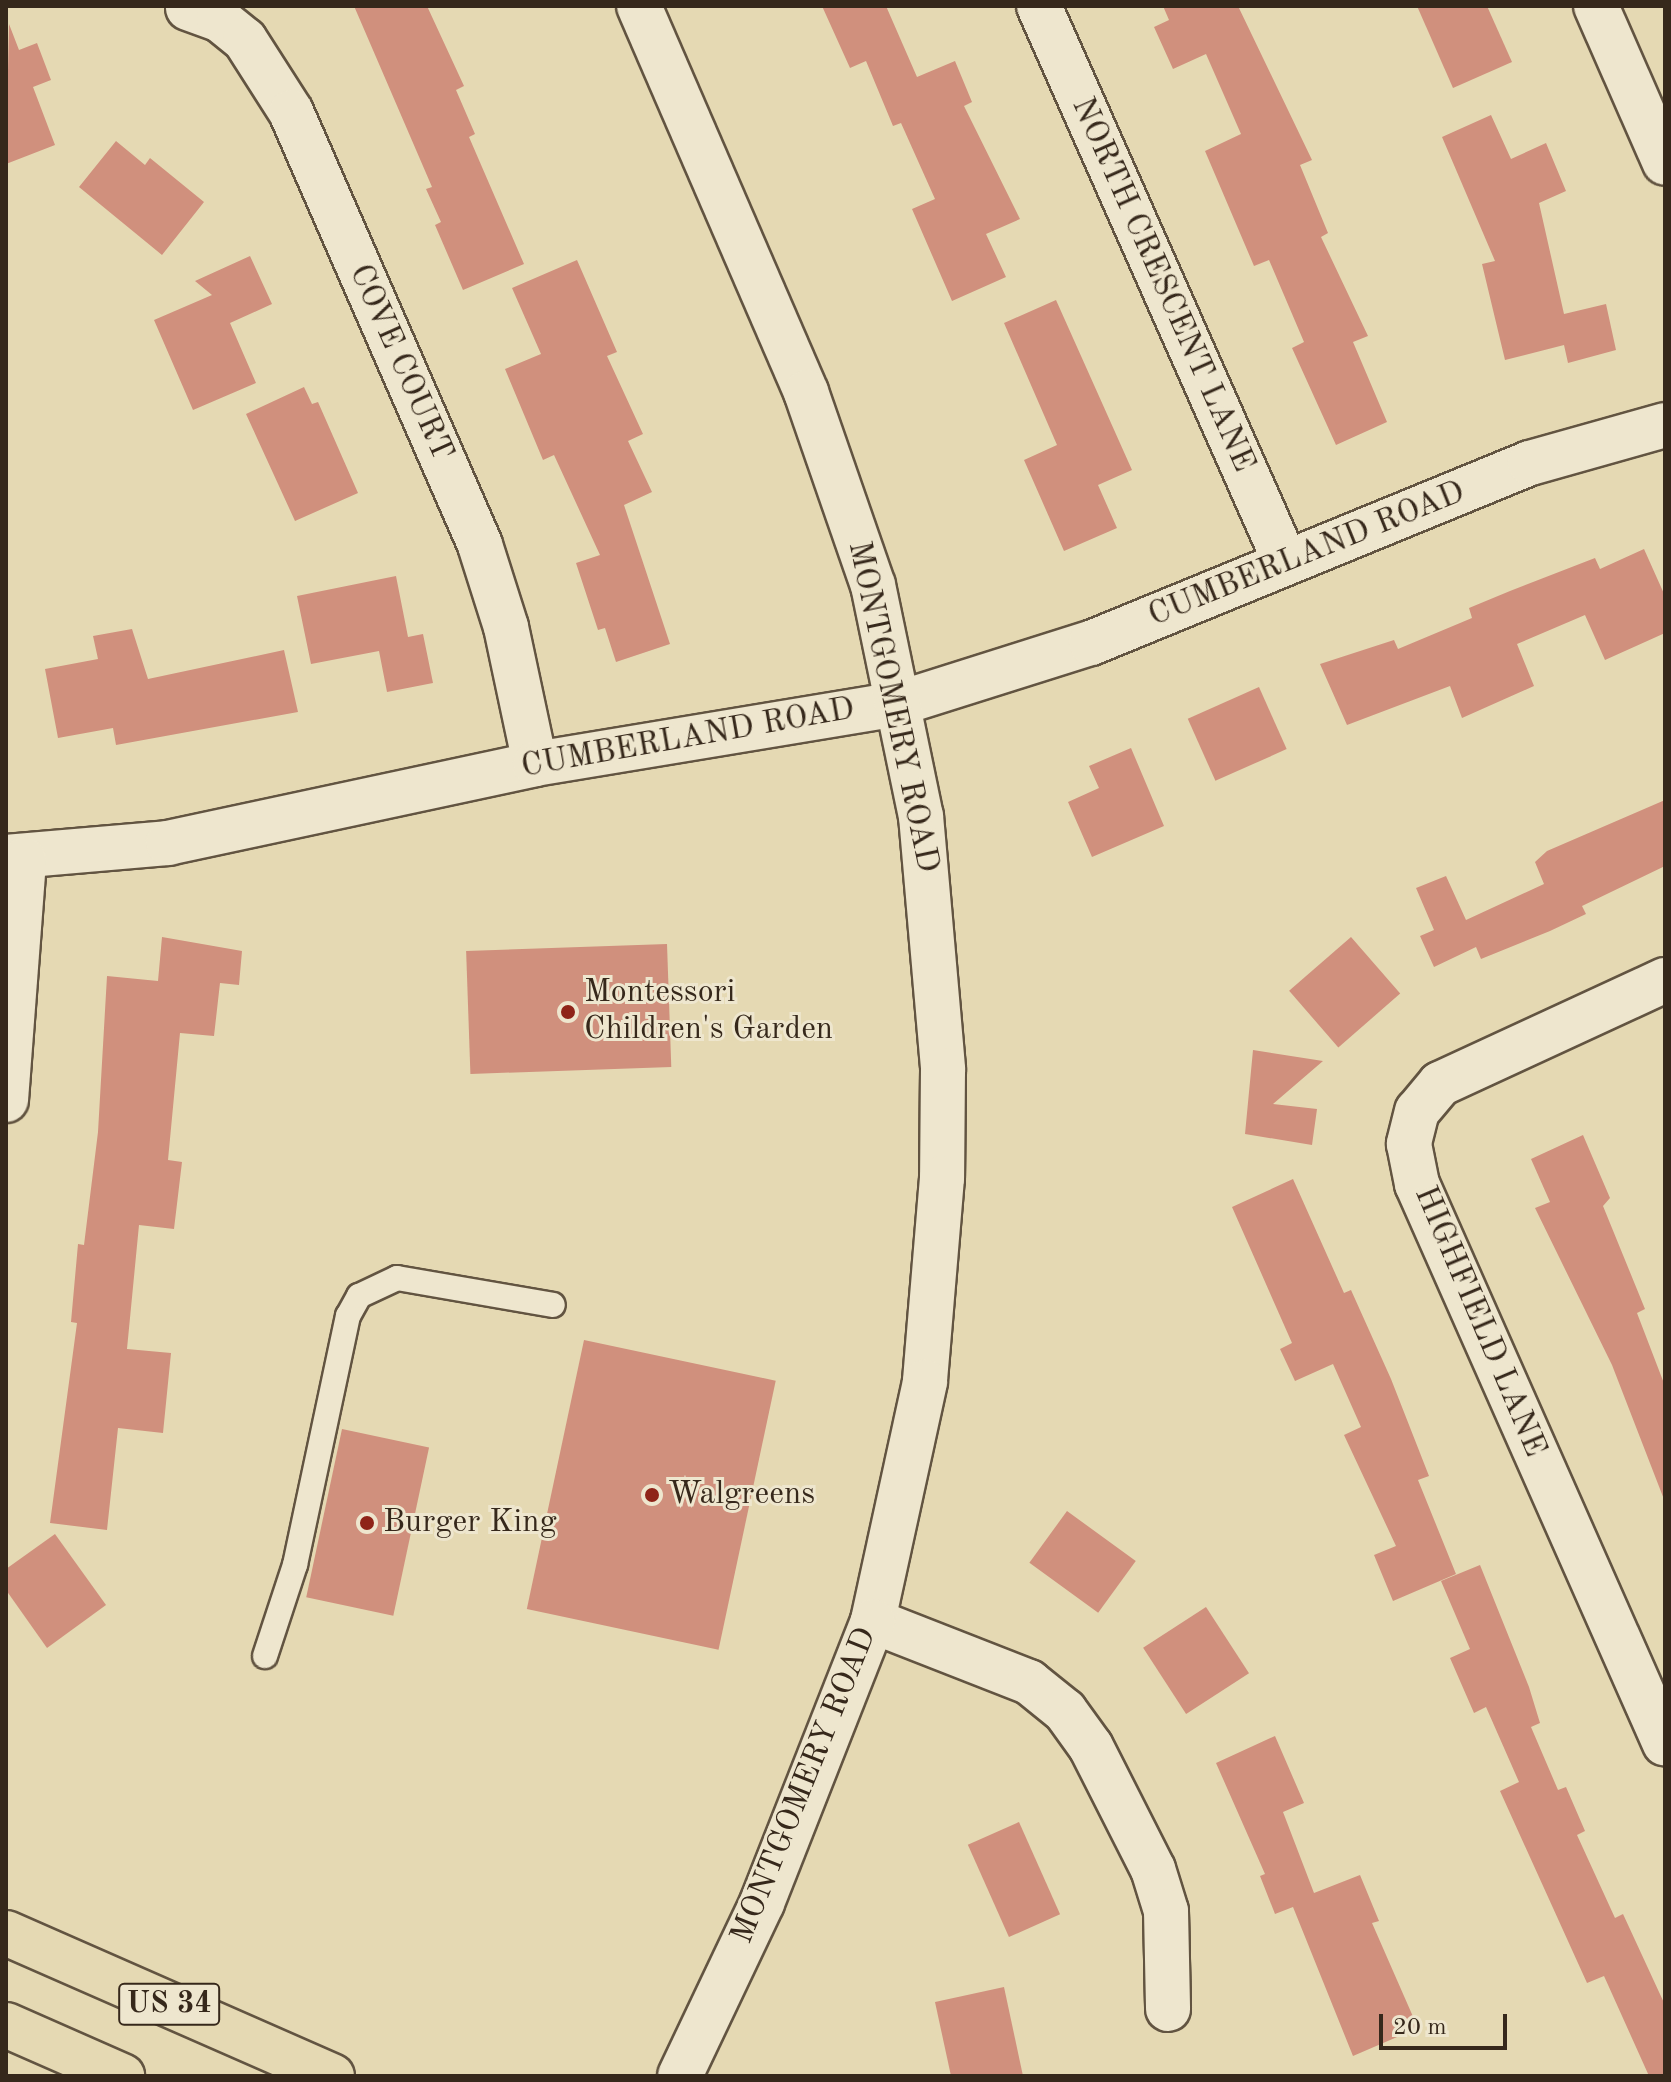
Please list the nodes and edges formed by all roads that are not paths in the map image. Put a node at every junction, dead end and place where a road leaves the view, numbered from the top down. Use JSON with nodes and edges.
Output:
{"nodes":[{"id":1,"x":639,"y":6,"type":"edge"},
{"id":2,"x":1039,"y":6,"type":"edge"},
{"id":3,"x":1596,"y":6,"type":"edge"},
{"id":4,"x":188,"y":8,"type":"edge"},
{"id":5,"x":1665,"y":163,"type":"edge"},
{"id":6,"x":1665,"y":425,"type":"edge"},
{"id":7,"x":1286,"y":563,"type":"junction"},
{"id":8,"x":897,"y":704,"type":"junction"},
{"id":9,"x":535,"y":764,"type":"junction"},
{"id":10,"x":15,"y":858,"type":"edge"},
{"id":11,"x":1665,"y":980,"type":"edge"},
{"id":12,"x":6,"y":1100,"type":"edge"},
{"id":13,"x":553,"y":1305,"type":"dead end"},
{"id":14,"x":873,"y":1621,"type":"junction"},
{"id":15,"x":265,"y":1656,"type":"dead end"},
{"id":16,"x":1665,"y":1744,"type":"edge"},
{"id":17,"x":6,"y":1933,"type":"edge"},
{"id":18,"x":1168,"y":2009,"type":"dead end"},
{"id":19,"x":6,"y":2025,"type":"edge"},
{"id":20,"x":122,"y":2076,"type":"edge"},
{"id":21,"x":332,"y":2076,"type":"edge"},
{"id":22,"x":680,"y":2076,"type":"edge"}],
"edges":[{"from":1,"to":8,"type":"street","name":"MONTGOMERY ROAD"},
{"from":2,"to":7,"type":"street","name":"NORTH CRESCENT LANE"},
{"from":3,"to":5,"type":"street"},
{"from":4,"to":9,"type":"street","name":"COVE COURT"},
{"from":6,"to":7,"type":"street","name":"CUMBERLAND ROAD"},
{"from":7,"to":8,"type":"street","name":"CUMBERLAND ROAD"},
{"from":8,"to":9,"type":"street","name":"CUMBERLAND ROAD"},
{"from":8,"to":14,"type":"street","name":"MONTGOMERY ROAD"},
{"from":9,"to":10,"type":"street","name":"CUMBERLAND ROAD"},
{"from":10,"to":12,"type":"street"},
{"from":11,"to":16,"type":"street","name":"HIGHFIELD LANE"},
{"from":13,"to":15,"type":"lane"},
{"from":14,"to":18,"type":"street"},
{"from":14,"to":22,"type":"street","name":"MONTGOMERY ROAD"},
{"from":17,"to":21,"type":"main road","number":"US 34"},
{"from":19,"to":20,"type":"main road","number":"US 34"}]}
